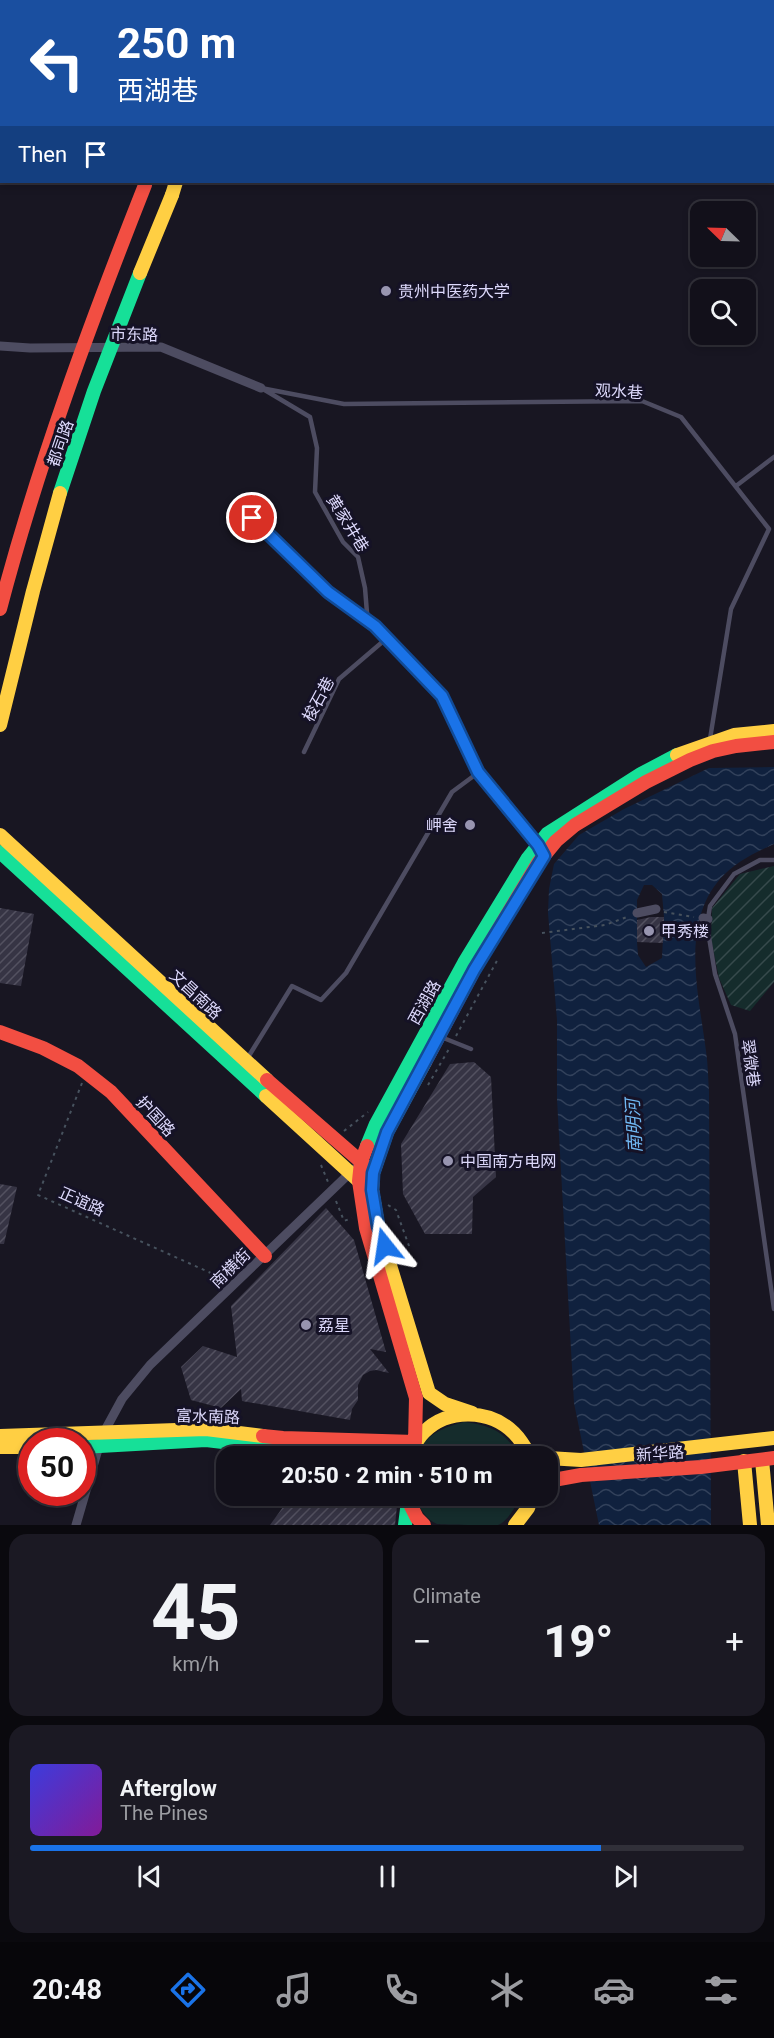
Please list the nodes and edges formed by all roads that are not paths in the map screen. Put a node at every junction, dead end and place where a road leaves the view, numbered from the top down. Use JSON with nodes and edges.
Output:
{"nodes":[{"id":1,"x":146,"y":183,"type":"edge"},
{"id":2,"x":175,"y":186,"type":"edge"},
{"id":3,"x":0,"y":346,"type":"edge"},
{"id":4,"x":261,"y":388,"type":"junction"},
{"id":5,"x":774,"y":457,"type":"edge"},
{"id":6,"x":736,"y":486,"type":"junction"},
{"id":7,"x":252,"y":518,"type":"dead end"},
{"id":8,"x":0,"y":609,"type":"edge"},
{"id":9,"x":375,"y":626,"type":"junction"},
{"id":10,"x":387,"y":638,"type":"junction"},
{"id":11,"x":0,"y":725,"type":"edge"},
{"id":12,"x":773,"y":736,"type":"edge"},
{"id":13,"x":710,"y":742,"type":"junction"},
{"id":14,"x":304,"y":752,"type":"dead end"},
{"id":15,"x":478,"y":772,"type":"junction"},
{"id":16,"x":0,"y":836,"type":"edge"},
{"id":17,"x":541,"y":850,"type":"junction"},
{"id":18,"x":0,"y":852,"type":"edge"},
{"id":19,"x":774,"y":860,"type":"edge"},
{"id":20,"x":656,"y":909,"type":"road end"},
{"id":21,"x":637,"y":913,"type":"road end"},
{"id":22,"x":0,"y":1032,"type":"edge"},
{"id":23,"x":439,"y":1036,"type":"junction"},
{"id":24,"x":471,"y":1049,"type":"dead end"},
{"id":25,"x":245,"y":1061,"type":"junction"},
{"id":26,"x":387,"y":1132,"type":"junction"},
{"id":27,"x":361,"y":1162,"type":"junction"},
{"id":28,"x":373,"y":1173,"type":"junction"},
{"id":29,"x":355,"y":1177,"type":"junction"},
{"id":30,"x":264,"y":1256,"type":"junction"},
{"id":31,"x":774,"y":1309,"type":"edge"},
{"id":32,"x":472,"y":1413,"type":"junction"},
{"id":33,"x":0,"y":1436,"type":"edge"},
{"id":34,"x":520,"y":1438,"type":"junction"},
{"id":35,"x":774,"y":1438,"type":"edge"},
{"id":36,"x":101,"y":1440,"type":"junction"},
{"id":37,"x":96,"y":1442,"type":"edge"},
{"id":38,"x":415,"y":1442,"type":"junction"},
{"id":39,"x":256,"y":1446,"type":"edge"},
{"id":40,"x":413,"y":1446,"type":"edge"},
{"id":41,"x":524,"y":1446,"type":"edge"},
{"id":42,"x":531,"y":1446,"type":"edge"},
{"id":43,"x":0,"y":1447,"type":"edge"},
{"id":44,"x":18,"y":1447,"type":"edge"},
{"id":45,"x":558,"y":1458,"type":"edge"},
{"id":46,"x":768,"y":1459,"type":"edge"},
{"id":47,"x":744,"y":1461,"type":"junction"},
{"id":48,"x":558,"y":1479,"type":"edge"},
{"id":49,"x":406,"y":1506,"type":"edge"},
{"id":50,"x":411,"y":1506,"type":"edge"},
{"id":51,"x":527,"y":1506,"type":"edge"},
{"id":52,"x":76,"y":1525,"type":"edge"},
{"id":53,"x":405,"y":1525,"type":"edge"},
{"id":54,"x":424,"y":1525,"type":"edge"},
{"id":55,"x":515,"y":1525,"type":"edge"},
{"id":56,"x":750,"y":1525,"type":"edge"},
{"id":57,"x":768,"y":1525,"type":"edge"}],
"edges":[{"from":1,"to":8,"type":"main road","name":"都司路","bridge":true},
{"from":2,"to":11,"type":"main road","name":"都司路","bridge":true},
{"from":3,"to":4,"type":"street","name":"市东路"},
{"from":4,"to":6,"type":"lane","name":"观水巷"},
{"from":4,"to":9,"type":"lane","name":"黄家井巷"},
{"from":5,"to":6,"type":"lane"},
{"from":6,"to":13,"type":"lane","name":"观水巷"},
{"from":7,"to":9,"type":"lane"},
{"from":9,"to":10,"type":"lane"},
{"from":10,"to":14,"type":"lane","name":"梭石巷"},
{"from":10,"to":15,"type":"lane"},
{"from":12,"to":13,"type":"main road","name":"西湖路"},
{"from":12,"to":17,"type":"main road","name":"西湖路"},
{"from":13,"to":17,"type":"main road","name":"西湖路"},
{"from":15,"to":17,"type":"lane"},
{"from":15,"to":25,"type":"lane"},
{"from":16,"to":25,"type":"main road","name":"文昌南路"},
{"from":17,"to":23,"type":"main road","name":"西湖路"},
{"from":17,"to":27,"type":"main road","name":"西湖路"},
{"from":18,"to":29,"type":"main road","name":"文昌南路"},
{"from":19,"to":31,"type":"lane","name":"翠微巷"},
{"from":20,"to":21,"type":"street"},
{"from":22,"to":30,"type":"main road","name":"护国路"},
{"from":23,"to":24,"type":"lane"},
{"from":23,"to":26,"type":"main road","name":"西湖路"},
{"from":25,"to":27,"type":"main road","name":"文昌南路"},
{"from":26,"to":27,"type":"street"},
{"from":26,"to":28,"type":"main road","name":"西湖路"},
{"from":27,"to":28,"type":"main road","name":"文昌南路"},
{"from":27,"to":29,"type":"main road","name":"西湖路"},
{"from":28,"to":32,"type":"main road","name":"西湖路"},
{"from":29,"to":30,"type":"street","name":"南横街"},
{"from":29,"to":38,"type":"main road","name":"西湖路"},
{"from":30,"to":36,"type":"street","name":"南横街"},
{"from":32,"to":34,"type":"main road","name":"西湖路"},
{"from":32,"to":38,"type":"main road"},
{"from":33,"to":36,"type":"main road","name":"富水南路"},
{"from":34,"to":41,"type":"main road"},
{"from":34,"to":42,"type":"main road","name":"新华路"},
{"from":35,"to":45,"type":"main road","name":"新华路"},
{"from":36,"to":37,"type":"main road","name":"富水南路"},
{"from":36,"to":38,"type":"main road","name":"富水南路"},
{"from":36,"to":39,"type":"main road","name":"富水南路"},
{"from":36,"to":52,"type":"street","name":"南横街"},
{"from":38,"to":40,"type":"main road"},
{"from":43,"to":44,"type":"main road"},
{"from":46,"to":47,"type":"main road","name":"新华路"},
{"from":46,"to":57,"type":"main road"},
{"from":47,"to":48,"type":"main road","name":"新华路"},
{"from":47,"to":56,"type":"main road"},
{"from":49,"to":53,"type":"main road"},
{"from":50,"to":54,"type":"main road"},
{"from":51,"to":55,"type":"main road"}]}
